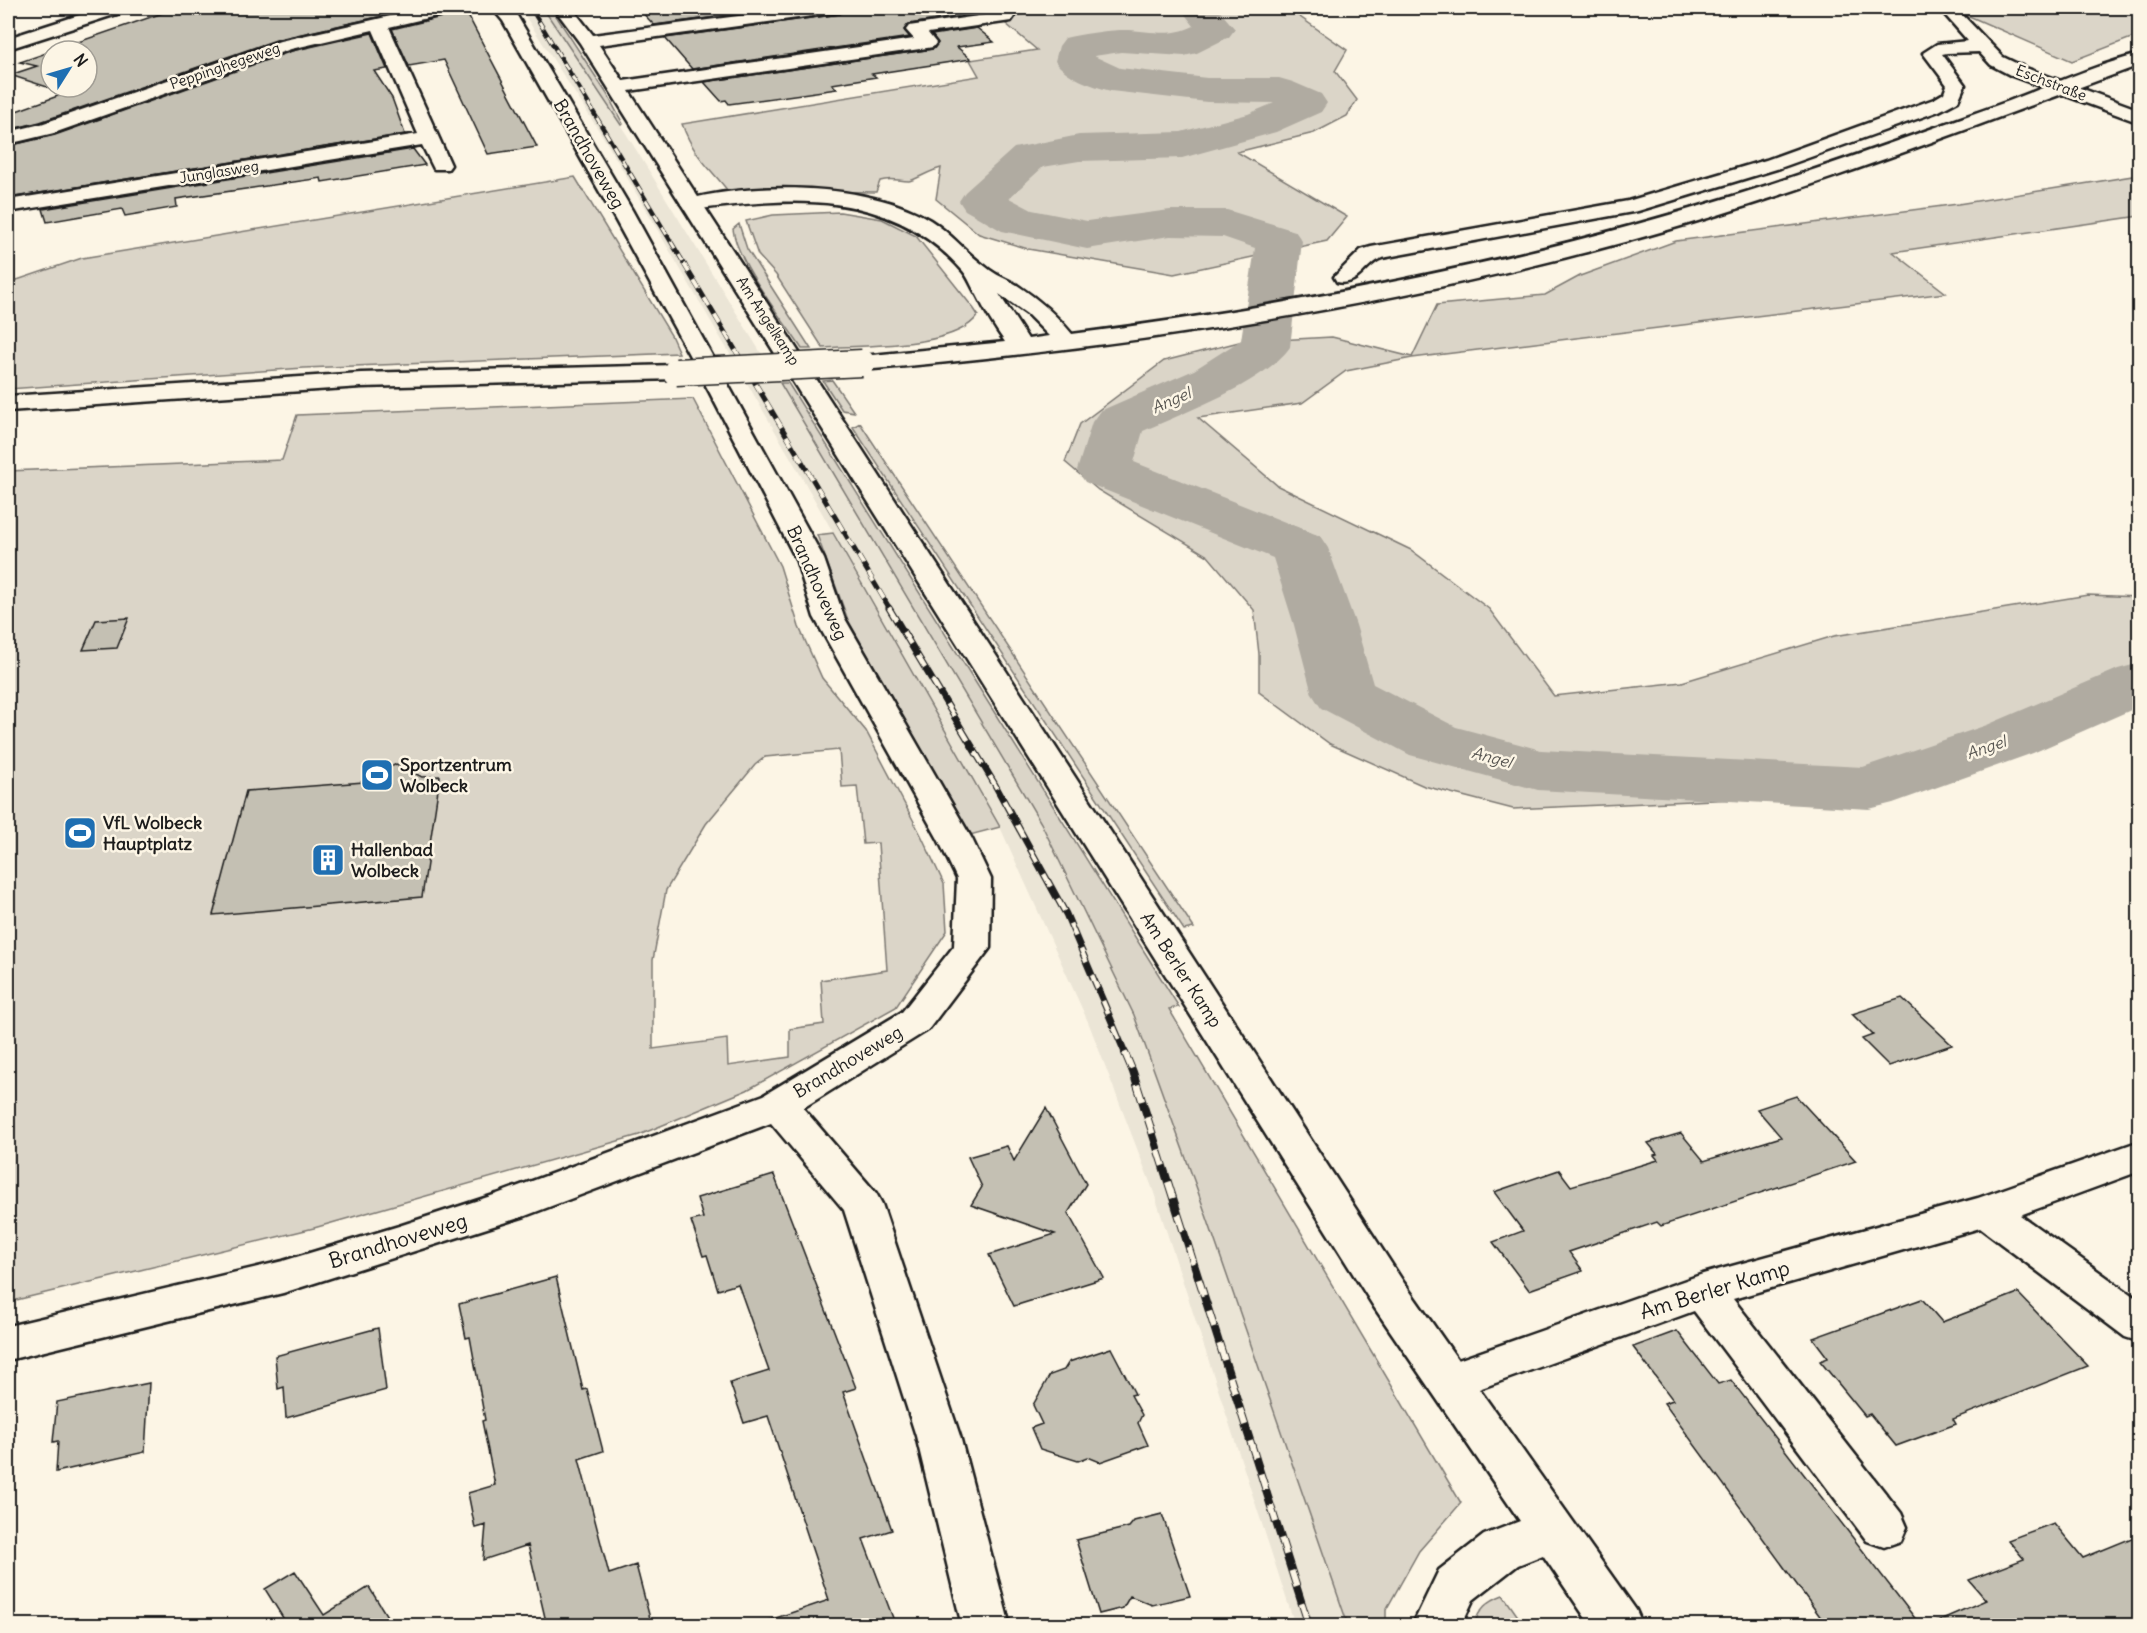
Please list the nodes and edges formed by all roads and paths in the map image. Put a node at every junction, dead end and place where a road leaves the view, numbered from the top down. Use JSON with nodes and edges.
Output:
{"nodes":[{"id":1,"x":117,"y":8,"type":"edge"},
{"id":2,"x":447,"y":8,"type":"edge"},
{"id":3,"x":500,"y":8,"type":"edge"},
{"id":4,"x":563,"y":8,"type":"edge"},
{"id":5,"x":829,"y":8,"type":"edge"},
{"id":6,"x":834,"y":8,"type":"edge"},
{"id":7,"x":1004,"y":8,"type":"edge"},
{"id":8,"x":1947,"y":8,"type":"edge"},
{"id":9,"x":379,"y":23,"type":"junction"},
{"id":10,"x":707,"y":25,"type":"junction"},
{"id":11,"x":721,"y":39,"type":"dead end"},
{"id":12,"x":588,"y":41,"type":"junction"},
{"id":13,"x":8,"y":44,"type":"edge"},
{"id":14,"x":1983,"y":47,"type":"junction"},
{"id":15,"x":735,"y":54,"type":"dead end"},
{"id":16,"x":2139,"y":59,"type":"edge"},
{"id":17,"x":749,"y":68,"type":"junction"},
{"id":18,"x":618,"y":87,"type":"junction"},
{"id":19,"x":2061,"y":87,"type":"junction"},
{"id":20,"x":2139,"y":117,"type":"edge"},
{"id":21,"x":8,"y":138,"type":"edge"},
{"id":22,"x":430,"y":138,"type":"junction"},
{"id":23,"x":441,"y":165,"type":"dead end"},
{"id":24,"x":8,"y":206,"type":"edge"},
{"id":25,"x":698,"y":212,"type":"junction"},
{"id":26,"x":974,"y":270,"type":"junction"},
{"id":27,"x":1345,"y":277,"type":"dead end"},
{"id":28,"x":1066,"y":342,"type":"junction"},
{"id":29,"x":1022,"y":348,"type":"junction"},
{"id":30,"x":8,"y":404,"type":"edge"},
{"id":31,"x":918,"y":556,"type":"joint"},
{"id":32,"x":778,"y":1105,"type":"junction"},
{"id":33,"x":2139,"y":1155,"type":"edge"},
{"id":34,"x":1986,"y":1211,"type":"junction"},
{"id":35,"x":1703,"y":1291,"type":"junction"},
{"id":36,"x":2139,"y":1325,"type":"edge"},
{"id":37,"x":8,"y":1343,"type":"edge"},
{"id":38,"x":1449,"y":1381,"type":"junction"},
{"id":39,"x":1884,"y":1527,"type":"dead end"},
{"id":40,"x":1552,"y":1530,"type":"junction"},
{"id":41,"x":986,"y":1626,"type":"edge"},
{"id":42,"x":1436,"y":1626,"type":"edge"},
{"id":43,"x":1619,"y":1626,"type":"edge"}],
"edges":[{"from":1,"to":13,"type":"street"},
{"from":2,"to":9,"type":"street","name":"Peppinghegeweg"},
{"from":3,"to":32,"type":"street","name":"Brandhoveweg"},
{"from":4,"to":12,"type":"street","name":"Am Angelkamp"},
{"from":5,"to":6,"type":"street"},
{"from":5,"to":10,"type":"street"},
{"from":7,"to":17,"type":"street"},
{"from":8,"to":14,"type":"street","name":"Eschstraße"},
{"from":9,"to":21,"type":"street","name":"Peppinghegeweg"},
{"from":9,"to":22,"type":"street"},
{"from":10,"to":11,"type":"street"},
{"from":10,"to":12,"type":"street"},
{"from":12,"to":18,"type":"street","name":"Am Angelkamp"},
{"from":14,"to":19,"type":"street","name":"Eschstraße"},
{"from":14,"to":27,"type":"street"},
{"from":15,"to":17,"type":"street"},
{"from":16,"to":19,"type":"street"},
{"from":17,"to":18,"type":"street"},
{"from":18,"to":25,"type":"street","name":"Am Angelkamp"},
{"from":19,"to":20,"type":"street","name":"Eschstraße"},
{"from":19,"to":28,"type":"street"},
{"from":22,"to":23,"type":"street"},
{"from":22,"to":24,"type":"street","name":"Junglasweg"},
{"from":25,"to":26,"type":"street"},
{"from":25,"to":31,"type":"street","name":"Am Angelkamp"},
{"from":26,"to":28,"type":"street"},
{"from":26,"to":29,"type":"street"},
{"from":28,"to":29,"type":"street"},
{"from":29,"to":30,"type":"street","bridge":true},
{"from":31,"to":38,"type":"street","name":"Am Berler Kamp"},
{"from":32,"to":37,"type":"street","name":"Brandhoveweg"},
{"from":32,"to":41,"type":"street","name":"Brandhoveweg"},
{"from":33,"to":34,"type":"street","name":"Am Berler Kamp"},
{"from":34,"to":35,"type":"street","name":"Am Berler Kamp"},
{"from":34,"to":36,"type":"street"},
{"from":35,"to":38,"type":"street","name":"Am Berler Kamp"},
{"from":35,"to":39,"type":"street"},
{"from":38,"to":40,"type":"street","name":"Am Berler Kamp"},
{"from":40,"to":42,"type":"street"},
{"from":40,"to":43,"type":"street","name":"Am Berler Kamp"}]}
